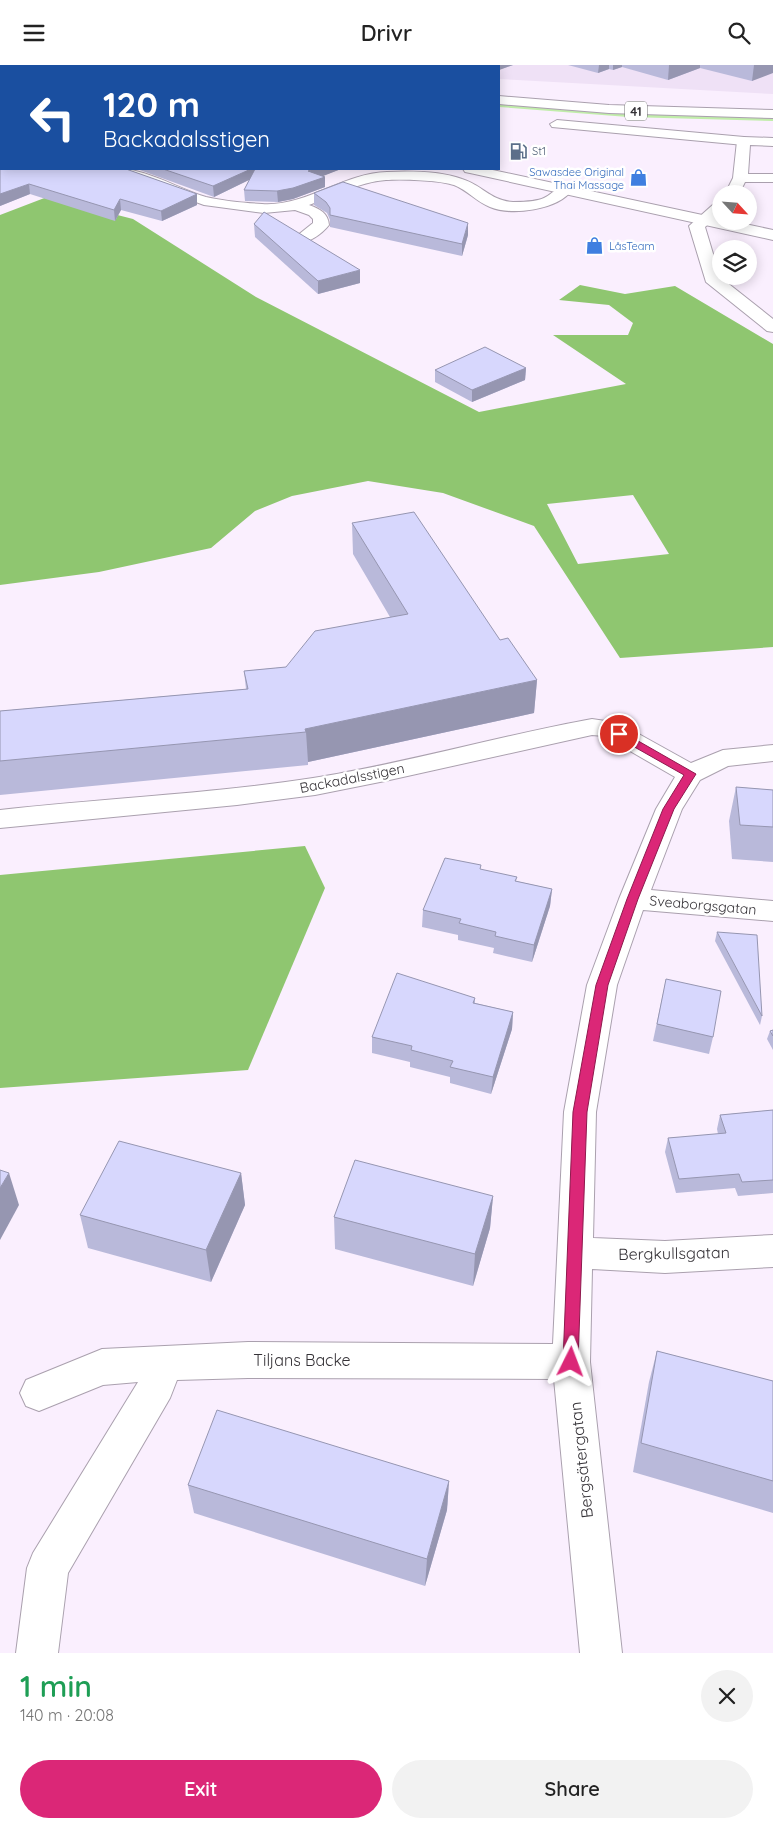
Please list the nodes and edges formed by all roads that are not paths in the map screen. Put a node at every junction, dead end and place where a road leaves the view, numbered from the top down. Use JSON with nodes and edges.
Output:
{"nodes":[{"id":1,"x":500,"y":100,"type":"edge"},
{"id":2,"x":500,"y":110,"type":"edge"},
{"id":3,"x":773,"y":114,"type":"edge"},
{"id":4,"x":548,"y":122,"type":"dead end"},
{"id":5,"x":773,"y":124,"type":"edge"},
{"id":6,"x":744,"y":141,"type":"junction"},
{"id":7,"x":773,"y":142,"type":"edge"},
{"id":8,"x":122,"y":170,"type":"edge"},
{"id":9,"x":474,"y":170,"type":"edge"},
{"id":10,"x":740,"y":178,"type":"junction"},
{"id":11,"x":773,"y":179,"type":"edge"},
{"id":12,"x":736,"y":185,"type":"edge"},
{"id":13,"x":564,"y":190,"type":"junction"},
{"id":14,"x":296,"y":205,"type":"junction"},
{"id":15,"x":712,"y":213,"type":"edge"},
{"id":16,"x":705,"y":220,"type":"junction"},
{"id":17,"x":773,"y":235,"type":"edge"},
{"id":18,"x":301,"y":239,"type":"edge"},
{"id":19,"x":773,"y":327,"type":"edge"},
{"id":20,"x":773,"y":753,"type":"edge"},
{"id":21,"x":690,"y":774,"type":"junction"},
{"id":22,"x":0,"y":819,"type":"edge"},
{"id":23,"x":633,"y":899,"type":"junction"},
{"id":24,"x":773,"y":911,"type":"edge"},
{"id":25,"x":773,"y":1251,"type":"edge"},
{"id":26,"x":576,"y":1253,"type":"junction"},
{"id":27,"x":571,"y":1362,"type":"junction"},
{"id":28,"x":163,"y":1363,"type":"junction"},
{"id":29,"x":39,"y":1393,"type":"dead end"},
{"id":30,"x":37,"y":1653,"type":"edge"},
{"id":31,"x":601,"y":1653,"type":"edge"}],
"edges":[{"from":1,"to":3,"type":"street","number":"41"},
{"from":2,"to":5,"type":"street","number":"41"},
{"from":4,"to":6,"type":"street"},
{"from":6,"to":7,"type":"street"},
{"from":6,"to":10,"type":"street"},
{"from":8,"to":14,"type":"street"},
{"from":9,"to":13,"type":"street"},
{"from":10,"to":11,"type":"street"},
{"from":10,"to":12,"type":"street"},
{"from":13,"to":14,"type":"street"},
{"from":13,"to":16,"type":"street"},
{"from":14,"to":18,"type":"street"},
{"from":15,"to":16,"type":"street"},
{"from":16,"to":17,"type":"street"},
{"from":16,"to":19,"type":"street"},
{"from":20,"to":21,"type":"street"},
{"from":21,"to":22,"type":"street","name":"Backadalsstigen"},
{"from":21,"to":23,"type":"street","name":"Bergsätergatan"},
{"from":23,"to":24,"type":"street","name":"Sveaborgsgatan"},
{"from":23,"to":26,"type":"street","name":"Bergsätergatan"},
{"from":25,"to":26,"type":"street","name":"Bergkullsgatan"},
{"from":26,"to":27,"type":"street","name":"Bergsätergatan"},
{"from":27,"to":28,"type":"street","name":"Tiljans Backe"},
{"from":27,"to":31,"type":"street","name":"Bergsätergatan"},
{"from":28,"to":29,"type":"street","name":"Tiljans Backe"},
{"from":28,"to":30,"type":"street"}]}
